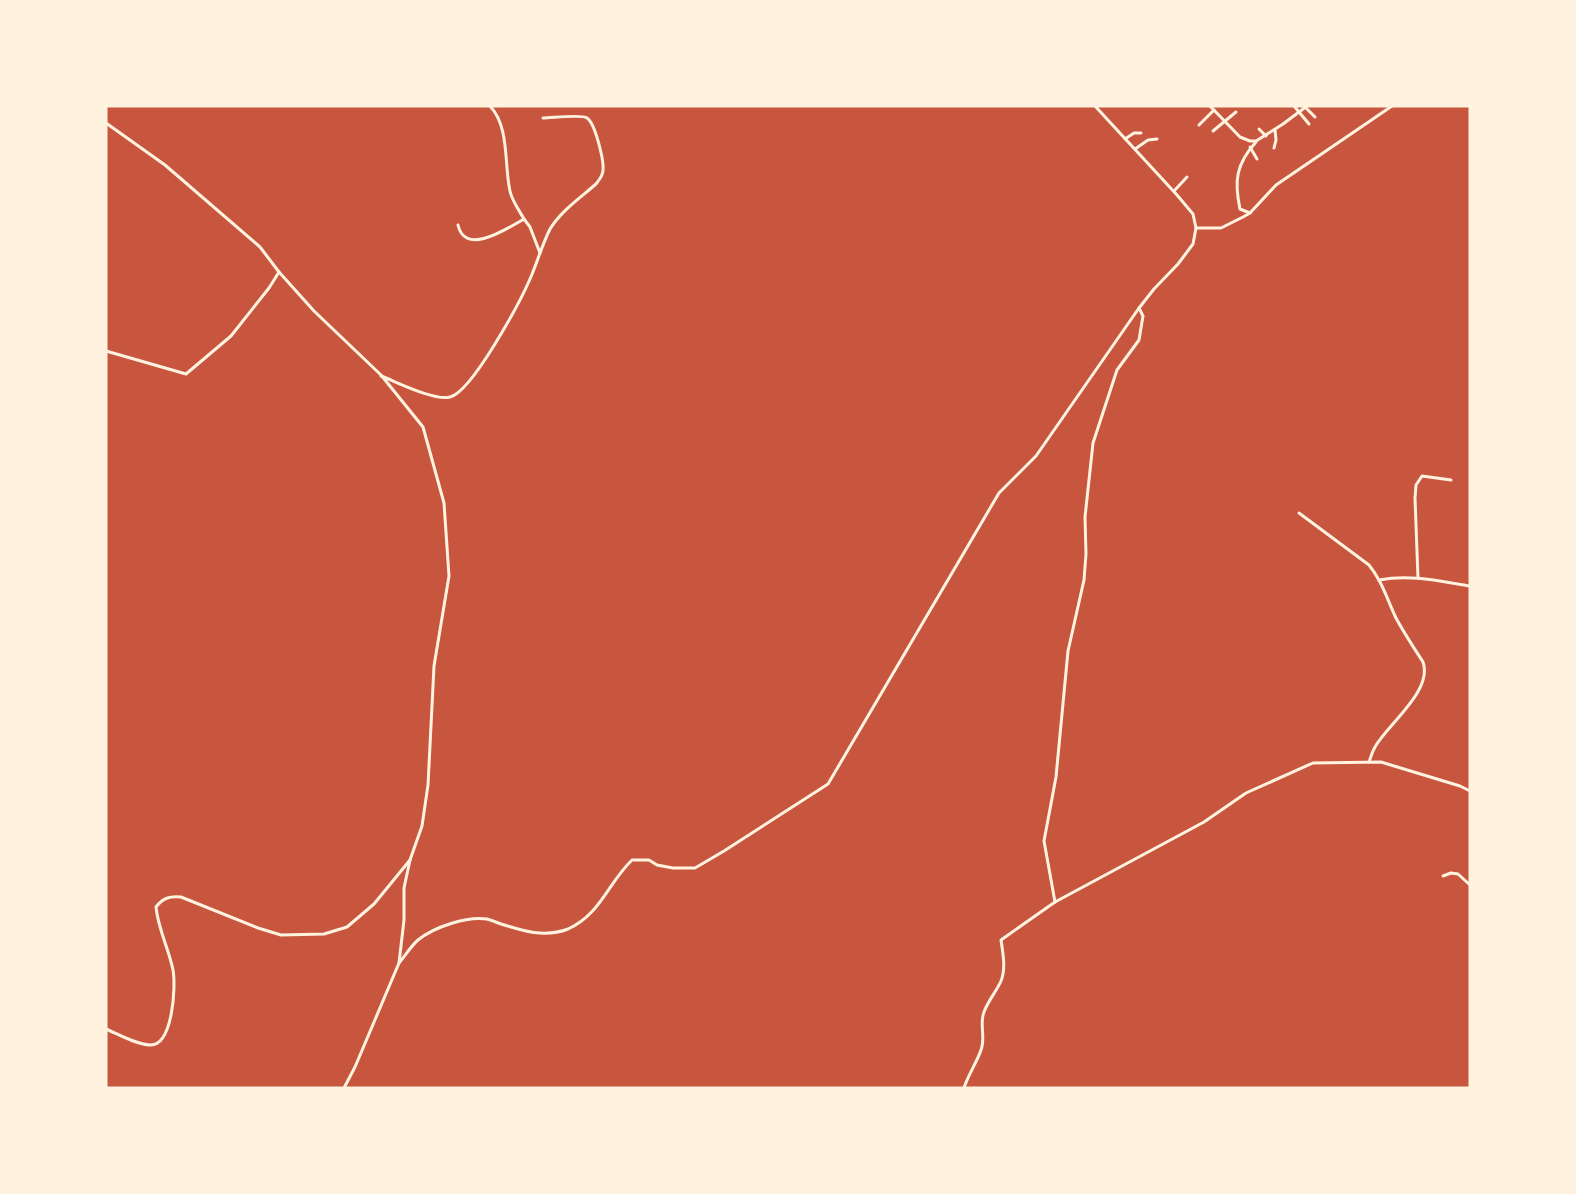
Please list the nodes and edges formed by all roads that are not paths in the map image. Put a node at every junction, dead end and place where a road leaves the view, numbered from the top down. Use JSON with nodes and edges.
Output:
{"nodes":[{"id":1,"x":490,"y":106,"type":"edge"},
{"id":2,"x":1095,"y":106,"type":"edge"},
{"id":3,"x":1210,"y":106,"type":"edge"},
{"id":4,"x":1294,"y":106,"type":"edge"},
{"id":5,"x":1392,"y":106,"type":"edge"},
{"id":6,"x":1306,"y":107,"type":"edge"},
{"id":7,"x":1214,"y":110,"type":"junction"},
{"id":8,"x":1236,"y":112,"type":"dead end"},
{"id":9,"x":1299,"y":113,"type":"junction"},
{"id":10,"x":544,"y":118,"type":"dead end"},
{"id":11,"x":1315,"y":118,"type":"dead end"},
{"id":12,"x":1224,"y":121,"type":"junction"},
{"id":13,"x":106,"y":123,"type":"edge"},
{"id":14,"x":1309,"y":124,"type":"dead end"},
{"id":15,"x":1199,"y":125,"type":"dead end"},
{"id":16,"x":1259,"y":129,"type":"dead end"},
{"id":17,"x":1275,"y":130,"type":"junction"},
{"id":18,"x":1213,"y":131,"type":"dead end"},
{"id":19,"x":1140,"y":133,"type":"dead end"},
{"id":20,"x":1266,"y":136,"type":"junction"},
{"id":21,"x":1157,"y":138,"type":"dead end"},
{"id":22,"x":1125,"y":139,"type":"junction"},
{"id":23,"x":1256,"y":141,"type":"junction"},
{"id":24,"x":1250,"y":147,"type":"junction"},
{"id":25,"x":1274,"y":148,"type":"dead end"},
{"id":26,"x":1135,"y":149,"type":"junction"},
{"id":27,"x":1256,"y":159,"type":"dead end"},
{"id":28,"x":1187,"y":176,"type":"dead end"},
{"id":29,"x":1174,"y":191,"type":"junction"},
{"id":30,"x":1250,"y":213,"type":"junction"},
{"id":31,"x":524,"y":219,"type":"junction"},
{"id":32,"x":458,"y":226,"type":"dead end"},
{"id":33,"x":1196,"y":228,"type":"junction"},
{"id":34,"x":540,"y":254,"type":"junction"},
{"id":35,"x":279,"y":272,"type":"junction"},
{"id":36,"x":1139,"y":308,"type":"junction"},
{"id":37,"x":106,"y":351,"type":"edge"},
{"id":38,"x":380,"y":375,"type":"junction"},
{"id":39,"x":1451,"y":480,"type":"dead end"},
{"id":40,"x":1299,"y":513,"type":"dead end"},
{"id":41,"x":1418,"y":578,"type":"junction"},
{"id":42,"x":1379,"y":580,"type":"junction"},
{"id":43,"x":1470,"y":586,"type":"edge"},
{"id":44,"x":1369,"y":762,"type":"junction"},
{"id":45,"x":1470,"y":791,"type":"edge"},
{"id":46,"x":410,"y":860,"type":"junction"},
{"id":47,"x":1444,"y":876,"type":"dead end"},
{"id":48,"x":1470,"y":886,"type":"edge"},
{"id":49,"x":1055,"y":902,"type":"junction"},
{"id":50,"x":399,"y":964,"type":"junction"},
{"id":51,"x":106,"y":1030,"type":"edge"},
{"id":52,"x":344,"y":1088,"type":"edge"},
{"id":53,"x":964,"y":1088,"type":"edge"}],
"edges":[{"from":1,"to":31,"type":"street"},
{"from":2,"to":22,"type":"street"},
{"from":3,"to":7,"type":"street"},
{"from":4,"to":9,"type":"street"},
{"from":5,"to":30,"type":"street"},
{"from":6,"to":9,"type":"street"},
{"from":6,"to":11,"type":"street"},
{"from":7,"to":12,"type":"street"},
{"from":7,"to":15,"type":"street"},
{"from":8,"to":12,"type":"street"},
{"from":9,"to":14,"type":"street"},
{"from":9,"to":17,"type":"street"},
{"from":10,"to":34,"type":"street"},
{"from":12,"to":18,"type":"street"},
{"from":12,"to":23,"type":"street"},
{"from":13,"to":35,"type":"street"},
{"from":16,"to":20,"type":"street"},
{"from":17,"to":20,"type":"street"},
{"from":17,"to":25,"type":"street"},
{"from":19,"to":22,"type":"street"},
{"from":20,"to":23,"type":"street"},
{"from":21,"to":26,"type":"street"},
{"from":22,"to":26,"type":"street"},
{"from":23,"to":24,"type":"street"},
{"from":24,"to":27,"type":"street"},
{"from":24,"to":30,"type":"street"},
{"from":26,"to":29,"type":"street"},
{"from":28,"to":29,"type":"street"},
{"from":29,"to":33,"type":"street"},
{"from":30,"to":33,"type":"street"},
{"from":31,"to":32,"type":"street"},
{"from":31,"to":34,"type":"street"},
{"from":33,"to":36,"type":"street"},
{"from":34,"to":38,"type":"street"},
{"from":35,"to":37,"type":"street"},
{"from":35,"to":38,"type":"street"},
{"from":36,"to":49,"type":"street"},
{"from":36,"to":50,"type":"street"},
{"from":38,"to":46,"type":"street"},
{"from":39,"to":41,"type":"street"},
{"from":40,"to":42,"type":"street"},
{"from":41,"to":42,"type":"street"},
{"from":41,"to":43,"type":"street"},
{"from":42,"to":44,"type":"street"},
{"from":44,"to":45,"type":"street"},
{"from":44,"to":49,"type":"street"},
{"from":46,"to":50,"type":"street"},
{"from":46,"to":51,"type":"street"},
{"from":47,"to":48,"type":"street"},
{"from":49,"to":53,"type":"street"},
{"from":50,"to":52,"type":"street"}]}
